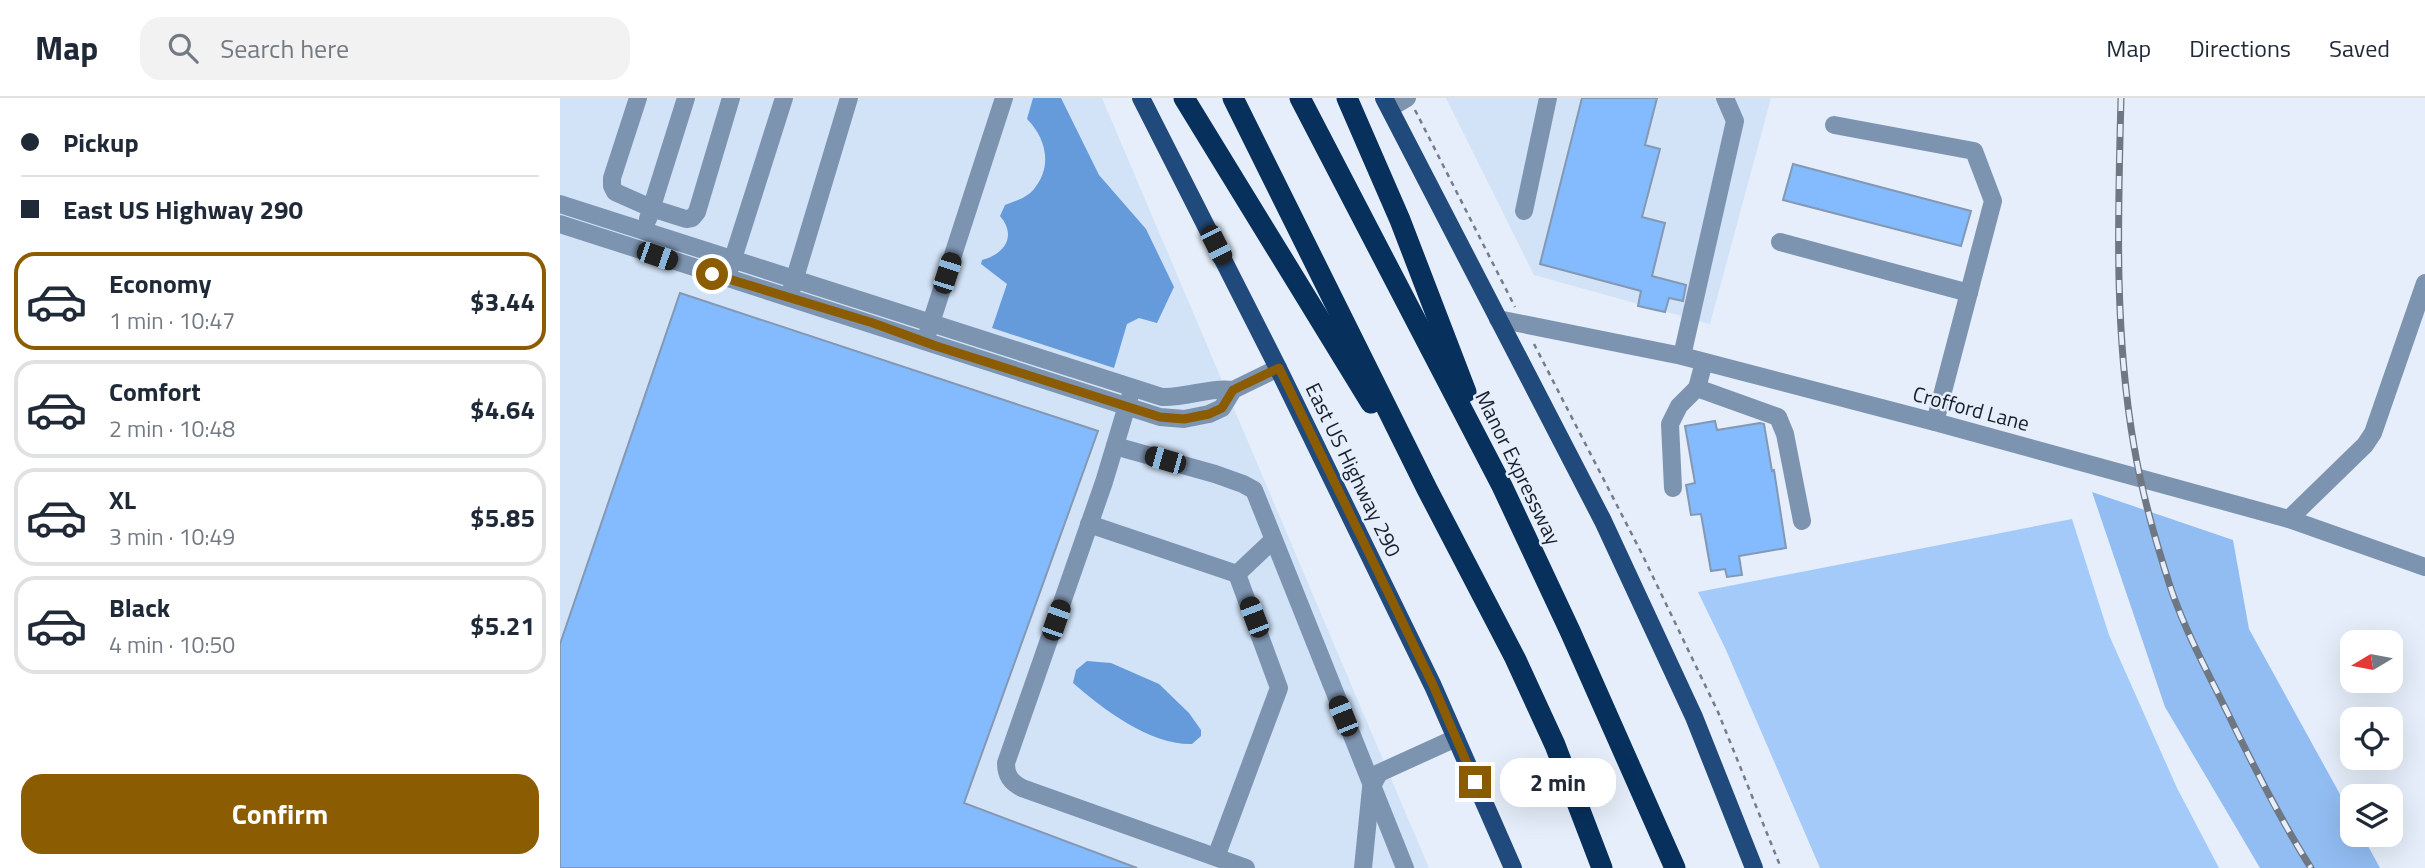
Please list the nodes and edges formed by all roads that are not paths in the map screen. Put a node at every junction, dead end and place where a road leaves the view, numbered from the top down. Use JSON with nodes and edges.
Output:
{"nodes":[{"id":1,"x":638,"y":98,"type":"edge"},
{"id":2,"x":685,"y":98,"type":"edge"},
{"id":3,"x":731,"y":98,"type":"edge"},
{"id":4,"x":785,"y":98,"type":"edge"},
{"id":5,"x":849,"y":98,"type":"edge"},
{"id":6,"x":1003,"y":98,"type":"edge"},
{"id":7,"x":1141,"y":98,"type":"edge"},
{"id":8,"x":1184,"y":98,"type":"edge"},
{"id":9,"x":1233,"y":98,"type":"edge"},
{"id":10,"x":1300,"y":98,"type":"edge"},
{"id":11,"x":1347,"y":98,"type":"edge"},
{"id":12,"x":1408,"y":98,"type":"edge"},
{"id":13,"x":1548,"y":98,"type":"edge"},
{"id":14,"x":1725,"y":98,"type":"edge"},
{"id":15,"x":1387,"y":103,"type":"edge"},
{"id":16,"x":1834,"y":125,"type":"dead end"},
{"id":17,"x":560,"y":204,"type":"edge"},
{"id":18,"x":651,"y":208,"type":"junction"},
{"id":19,"x":1524,"y":211,"type":"dead end"},
{"id":20,"x":560,"y":224,"type":"edge"},
{"id":21,"x":640,"y":240,"type":"junction"},
{"id":22,"x":1780,"y":242,"type":"dead end"},
{"id":23,"x":733,"y":259,"type":"junction"},
{"id":24,"x":727,"y":278,"type":"junction"},
{"id":25,"x":795,"y":279,"type":"junction"},
{"id":26,"x":2425,"y":283,"type":"edge"},
{"id":27,"x":1969,"y":293,"type":"junction"},
{"id":28,"x":789,"y":297,"type":"junction"},
{"id":29,"x":1498,"y":319,"type":"junction"},
{"id":30,"x":931,"y":323,"type":"junction"},
{"id":31,"x":925,"y":342,"type":"junction"},
{"id":32,"x":1682,"y":356,"type":"junction"},
{"id":33,"x":1704,"y":362,"type":"junction"},
{"id":34,"x":1279,"y":368,"type":"junction"},
{"id":35,"x":1773,"y":380,"type":"junction"},
{"id":36,"x":1133,"y":388,"type":"junction"},
{"id":37,"x":1697,"y":388,"type":"junction"},
{"id":38,"x":1233,"y":390,"type":"junction"},
{"id":39,"x":1126,"y":408,"type":"junction"},
{"id":40,"x":1778,"y":417,"type":"junction"},
{"id":41,"x":1935,"y":422,"type":"junction"},
{"id":42,"x":1115,"y":446,"type":"junction"},
{"id":43,"x":1502,"y":486,"type":"junction"},
{"id":44,"x":1673,"y":488,"type":"dead end"},
{"id":45,"x":1426,"y":489,"type":"junction"},
{"id":46,"x":2289,"y":520,"type":"junction"},
{"id":47,"x":1802,"y":521,"type":"dead end"},
{"id":48,"x":1089,"y":524,"type":"junction"},
{"id":49,"x":1273,"y":540,"type":"junction"},
{"id":50,"x":2425,"y":567,"type":"edge"},
{"id":51,"x":1237,"y":574,"type":"junction"},
{"id":52,"x":1456,"y":738,"type":"junction"},
{"id":53,"x":1371,"y":788,"type":"junction"},
{"id":54,"x":1216,"y":858,"type":"junction"},
{"id":55,"x":1245,"y":868,"type":"edge"},
{"id":56,"x":1363,"y":868,"type":"edge"},
{"id":57,"x":1405,"y":868,"type":"edge"},
{"id":58,"x":1513,"y":868,"type":"edge"},
{"id":59,"x":1602,"y":868,"type":"edge"},
{"id":60,"x":1675,"y":868,"type":"edge"},
{"id":61,"x":1754,"y":868,"type":"edge"}],
"edges":[{"from":1,"to":18,"type":"street"},
{"from":2,"to":18,"type":"street"},
{"from":3,"to":18,"type":"street"},
{"from":4,"to":23,"type":"street"},
{"from":5,"to":25,"type":"street"},
{"from":6,"to":30,"type":"street"},
{"from":7,"to":34,"type":"main road","name":"East US Highway 290"},
{"from":8,"to":45,"type":"highway"},
{"from":9,"to":45,"type":"highway"},
{"from":10,"to":43,"type":"highway","name":"Manor Expressway"},
{"from":11,"to":43,"type":"highway"},
{"from":12,"to":15,"type":"street"},
{"from":13,"to":19,"type":"street"},
{"from":14,"to":32,"type":"street"},
{"from":15,"to":29,"type":"main road"},
{"from":16,"to":27,"type":"street"},
{"from":17,"to":21,"type":"street"},
{"from":18,"to":21,"type":"street"},
{"from":20,"to":21,"type":"street"},
{"from":21,"to":23,"type":"street"},
{"from":21,"to":24,"type":"street"},
{"from":22,"to":27,"type":"street"},
{"from":23,"to":24,"type":"street"},
{"from":23,"to":25,"type":"street"},
{"from":24,"to":28,"type":"street"},
{"from":25,"to":28,"type":"street"},
{"from":25,"to":30,"type":"street"},
{"from":26,"to":46,"type":"street"},
{"from":27,"to":41,"type":"street"},
{"from":28,"to":31,"type":"street"},
{"from":29,"to":32,"type":"street","name":"Crofford Lane"},
{"from":29,"to":61,"type":"main road"},
{"from":30,"to":31,"type":"street"},
{"from":30,"to":36,"type":"street"},
{"from":31,"to":39,"type":"street"},
{"from":32,"to":33,"type":"street","name":"Crofford Lane"},
{"from":33,"to":35,"type":"street","name":"Crofford Lane"},
{"from":33,"to":37,"type":"street"},
{"from":34,"to":38,"type":"street"},
{"from":34,"to":52,"type":"main road","name":"East US Highway 290"},
{"from":35,"to":40,"type":"street"},
{"from":35,"to":41,"type":"street","name":"Crofford Lane"},
{"from":36,"to":38,"type":"street"},
{"from":36,"to":39,"type":"street"},
{"from":37,"to":40,"type":"street"},
{"from":37,"to":44,"type":"street"},
{"from":38,"to":39,"type":"street"},
{"from":39,"to":42,"type":"street"},
{"from":40,"to":47,"type":"street"},
{"from":41,"to":46,"type":"street","name":"Crofford Lane"},
{"from":42,"to":48,"type":"street"},
{"from":42,"to":49,"type":"street"},
{"from":43,"to":60,"type":"highway","name":"Manor Expressway"},
{"from":45,"to":59,"type":"highway"},
{"from":46,"to":50,"type":"street","name":"Crofford Lane"},
{"from":48,"to":51,"type":"street"},
{"from":48,"to":54,"type":"street"},
{"from":49,"to":51,"type":"street"},
{"from":49,"to":53,"type":"street"},
{"from":51,"to":54,"type":"street"},
{"from":52,"to":53,"type":"street"},
{"from":52,"to":58,"type":"main road","name":"East US Highway 290"},
{"from":53,"to":56,"type":"street"},
{"from":53,"to":57,"type":"street"},
{"from":54,"to":55,"type":"street"}]}
